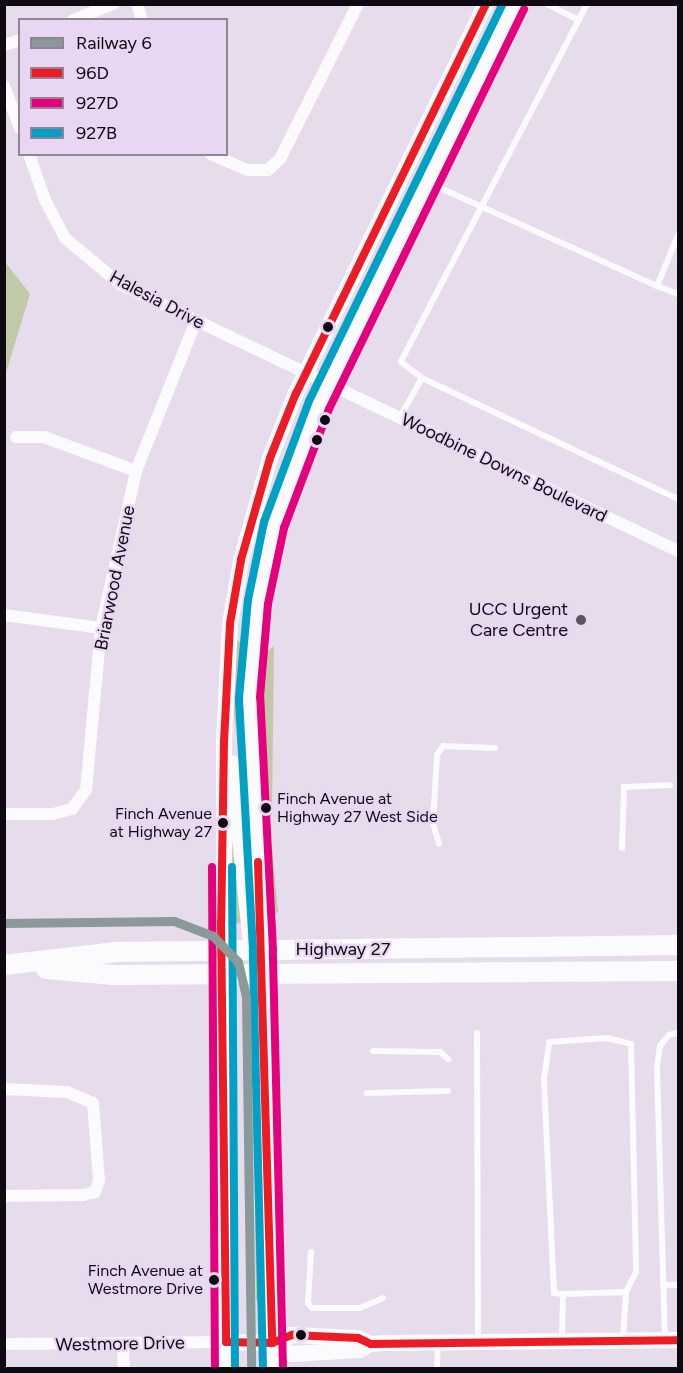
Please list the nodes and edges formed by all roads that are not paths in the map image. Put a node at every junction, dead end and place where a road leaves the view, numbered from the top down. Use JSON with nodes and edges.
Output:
{"nodes":[{"id":1,"x":113,"y":4,"type":"edge"},
{"id":2,"x":358,"y":4,"type":"edge"},
{"id":3,"x":486,"y":4,"type":"edge"},
{"id":4,"x":515,"y":4,"type":"edge"},
{"id":5,"x":547,"y":4,"type":"edge"},
{"id":6,"x":587,"y":4,"type":"edge"},
{"id":7,"x":78,"y":18,"type":"edge"},
{"id":8,"x":579,"y":20,"type":"junction"},
{"id":9,"x":4,"y":86,"type":"edge"},
{"id":10,"x":18,"y":123,"type":"edge"},
{"id":11,"x":30,"y":156,"type":"edge"},
{"id":12,"x":216,"y":156,"type":"edge"},
{"id":13,"x":428,"y":182,"type":"junction"},
{"id":14,"x":479,"y":208,"type":"junction"},
{"id":15,"x":678,"y":235,"type":"edge"},
{"id":16,"x":657,"y":286,"type":"junction"},
{"id":17,"x":678,"y":294,"type":"edge"},
{"id":18,"x":196,"y":321,"type":"junction"},
{"id":19,"x":306,"y":373,"type":"junction"},
{"id":20,"x":422,"y":378,"type":"junction"},
{"id":21,"x":329,"y":384,"type":"junction"},
{"id":22,"x":400,"y":417,"type":"junction"},
{"id":23,"x":16,"y":437,"type":"dead end"},
{"id":24,"x":136,"y":471,"type":"junction"},
{"id":25,"x":678,"y":500,"type":"edge"},
{"id":26,"x":678,"y":551,"type":"edge"},
{"id":27,"x":4,"y":615,"type":"edge"},
{"id":28,"x":230,"y":624,"type":"junction"},
{"id":29,"x":101,"y":628,"type":"junction"},
{"id":30,"x":253,"y":631,"type":"junction"},
{"id":31,"x":225,"y":718,"type":"junction"},
{"id":32,"x":495,"y":748,"type":"dead end"},
{"id":33,"x":670,"y":785,"type":"dead end"},
{"id":34,"x":4,"y":814,"type":"edge"},
{"id":35,"x":439,"y":844,"type":"dead end"},
{"id":36,"x":622,"y":848,"type":"dead end"},
{"id":37,"x":678,"y":945,"type":"edge"},
{"id":38,"x":222,"y":950,"type":"junction"},
{"id":39,"x":257,"y":950,"type":"junction"},
{"id":40,"x":6,"y":965,"type":"edge"},
{"id":41,"x":678,"y":971,"type":"edge"},
{"id":42,"x":224,"y":975,"type":"junction"},
{"id":43,"x":258,"y":976,"type":"junction"},
{"id":44,"x":477,"y":1033,"type":"dead end"},
{"id":45,"x":678,"y":1033,"type":"edge"},
{"id":46,"x":373,"y":1051,"type":"dead end"},
{"id":47,"x":448,"y":1059,"type":"dead end"},
{"id":48,"x":4,"y":1089,"type":"edge"},
{"id":49,"x":448,"y":1091,"type":"dead end"},
{"id":50,"x":367,"y":1093,"type":"dead end"},
{"id":51,"x":4,"y":1196,"type":"edge"},
{"id":52,"x":311,"y":1252,"type":"dead end"},
{"id":53,"x":663,"y":1286,"type":"junction"},
{"id":54,"x":678,"y":1286,"type":"edge"},
{"id":55,"x":626,"y":1292,"type":"junction"},
{"id":56,"x":563,"y":1294,"type":"junction"},
{"id":57,"x":383,"y":1298,"type":"dead end"},
{"id":58,"x":672,"y":1340,"type":"edge"},
{"id":59,"x":478,"y":1341,"type":"junction"},
{"id":60,"x":562,"y":1341,"type":"junction"},
{"id":61,"x":623,"y":1341,"type":"junction"},
{"id":62,"x":226,"y":1342,"type":"junction"},
{"id":63,"x":438,"y":1342,"type":"junction"},
{"id":64,"x":272,"y":1343,"type":"junction"},
{"id":65,"x":4,"y":1344,"type":"edge"},
{"id":66,"x":123,"y":1345,"type":"junction"},
{"id":67,"x":124,"y":1368,"type":"edge"},
{"id":68,"x":225,"y":1368,"type":"edge"},
{"id":69,"x":273,"y":1368,"type":"edge"},
{"id":70,"x":438,"y":1368,"type":"edge"}],
"edges":[{"from":1,"to":7,"type":"street"},
{"from":2,"to":12,"type":"street"},
{"from":3,"to":19,"type":"main road"},
{"from":4,"to":13,"type":"main road"},
{"from":5,"to":8,"type":"lane"},
{"from":6,"to":8,"type":"lane"},
{"from":8,"to":14,"type":"lane"},
{"from":9,"to":10,"type":"street"},
{"from":11,"to":18,"type":"street","name":"Halesia Drive"},
{"from":13,"to":14,"type":"lane"},
{"from":13,"to":21,"type":"main road"},
{"from":14,"to":16,"type":"lane"},
{"from":14,"to":20,"type":"lane"},
{"from":15,"to":16,"type":"lane"},
{"from":16,"to":17,"type":"lane"},
{"from":18,"to":19,"type":"street","name":"Halesia Drive"},
{"from":18,"to":24,"type":"street","name":"Briarwood Avenue"},
{"from":19,"to":21,"type":"street","name":"Halesia Drive"},
{"from":19,"to":28,"type":"main road"},
{"from":20,"to":22,"type":"lane"},
{"from":20,"to":25,"type":"lane"},
{"from":21,"to":22,"type":"street","name":"Woodbine Downs Boulevard"},
{"from":21,"to":30,"type":"main road"},
{"from":22,"to":26,"type":"street","name":"Woodbine Downs Boulevard"},
{"from":23,"to":24,"type":"street"},
{"from":24,"to":29,"type":"street","name":"Briarwood Avenue"},
{"from":27,"to":29,"type":"street"},
{"from":28,"to":30,"type":"main road"},
{"from":28,"to":31,"type":"main road"},
{"from":29,"to":34,"type":"street","name":"Briarwood Avenue"},
{"from":30,"to":39,"type":"main road"},
{"from":31,"to":38,"type":"main road"},
{"from":31,"to":39,"type":"main road"},
{"from":32,"to":35,"type":"lane"},
{"from":33,"to":36,"type":"lane"},
{"from":37,"to":39,"type":"main road","name":"Highway 27"},
{"from":38,"to":39,"type":"main road","name":"Highway 27"},
{"from":38,"to":40,"type":"main road","name":"Highway 27"},
{"from":38,"to":42,"type":"main road"},
{"from":39,"to":43,"type":"main road"},
{"from":40,"to":42,"type":"main road","name":"Highway 27"},
{"from":41,"to":43,"type":"main road","name":"Highway 27"},
{"from":42,"to":43,"type":"main road","name":"Highway 27"},
{"from":42,"to":62,"type":"main road"},
{"from":43,"to":64,"type":"main road"},
{"from":44,"to":59,"type":"lane"},
{"from":45,"to":53,"type":"lane"},
{"from":46,"to":47,"type":"lane"},
{"from":48,"to":51,"type":"street"},
{"from":49,"to":50,"type":"lane"},
{"from":52,"to":57,"type":"lane"},
{"from":53,"to":54,"type":"lane"},
{"from":53,"to":58,"type":"lane"},
{"from":55,"to":56,"type":"lane"},
{"from":55,"to":56,"type":"lane"},
{"from":55,"to":61,"type":"lane"},
{"from":56,"to":60,"type":"lane"},
{"from":58,"to":61,"type":"main road","name":"Westmore Drive"},
{"from":59,"to":60,"type":"main road","name":"Westmore Drive"},
{"from":59,"to":63,"type":"main road","name":"Westmore Drive"},
{"from":60,"to":61,"type":"main road","name":"Westmore Drive"},
{"from":62,"to":64,"type":"main road","name":"Westmore Drive"},
{"from":62,"to":66,"type":"street","name":"Westmore Drive"},
{"from":62,"to":68,"type":"main road"},
{"from":63,"to":64,"type":"main road","name":"Westmore Drive"},
{"from":63,"to":70,"type":"lane"},
{"from":64,"to":69,"type":"main road"},
{"from":65,"to":66,"type":"street","name":"Westmore Drive"},
{"from":66,"to":67,"type":"street"}]}
